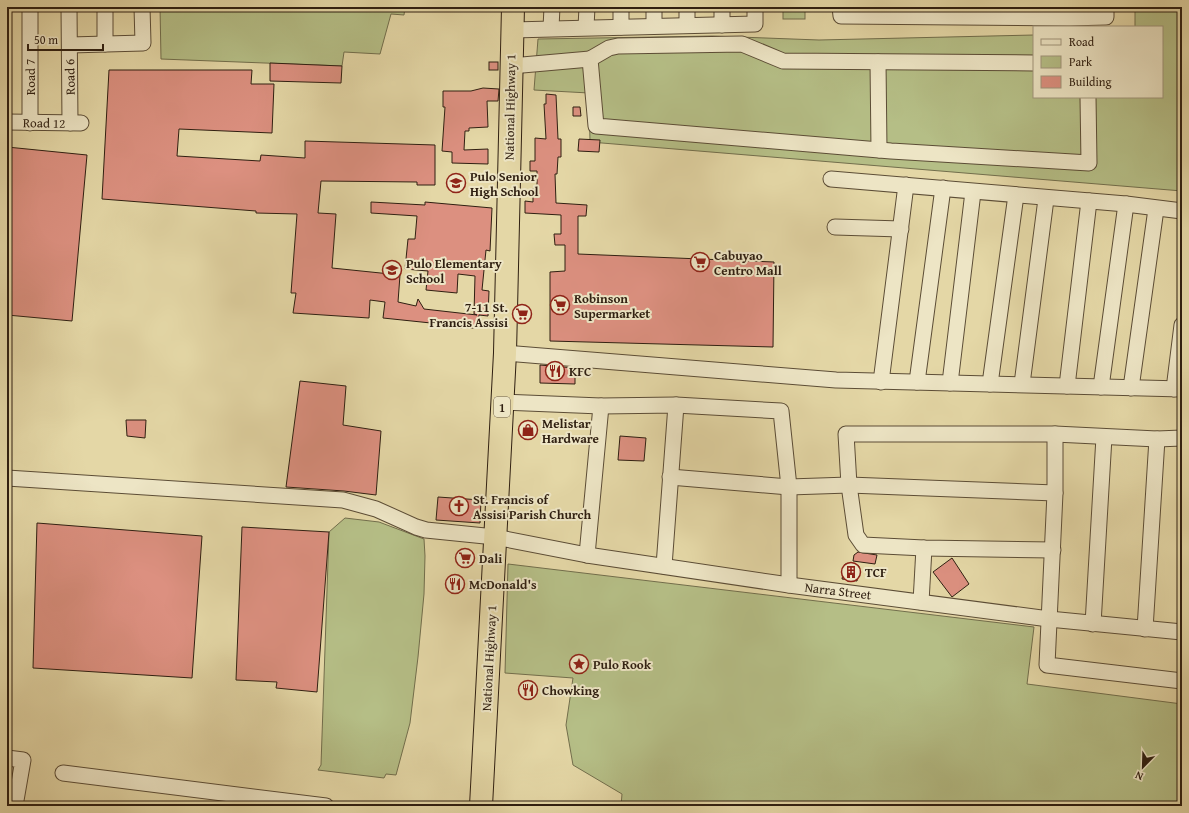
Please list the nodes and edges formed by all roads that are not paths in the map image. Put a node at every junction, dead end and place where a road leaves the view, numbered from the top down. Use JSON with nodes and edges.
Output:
{"nodes":[{"id":1,"x":30,"y":7,"type":"edge"},
{"id":2,"x":69,"y":7,"type":"edge"},
{"id":3,"x":105,"y":7,"type":"edge"},
{"id":4,"x":142,"y":7,"type":"edge"},
{"id":5,"x":513,"y":7,"type":"edge"},
{"id":6,"x":552,"y":7,"type":"edge"},
{"id":7,"x":587,"y":7,"type":"edge"},
{"id":8,"x":621,"y":7,"type":"edge"},
{"id":9,"x":654,"y":7,"type":"edge"},
{"id":10,"x":687,"y":7,"type":"edge"},
{"id":11,"x":722,"y":7,"type":"edge"},
{"id":12,"x":755,"y":7,"type":"edge"},
{"id":13,"x":840,"y":7,"type":"edge"},
{"id":14,"x":1106,"y":7,"type":"edge"},
{"id":15,"x":918,"y":11,"type":"edge"},
{"id":16,"x":955,"y":12,"type":"edge"},
{"id":17,"x":995,"y":12,"type":"edge"},
{"id":18,"x":1030,"y":12,"type":"edge"},
{"id":19,"x":1069,"y":13,"type":"edge"},
{"id":20,"x":687,"y":25,"type":"junction"},
{"id":21,"x":722,"y":25,"type":"junction"},
{"id":22,"x":654,"y":26,"type":"junction"},
{"id":23,"x":621,"y":27,"type":"junction"},
{"id":24,"x":551,"y":28,"type":"junction"},
{"id":25,"x":586,"y":28,"type":"junction"},
{"id":26,"x":512,"y":30,"type":"junction"},
{"id":27,"x":105,"y":44,"type":"junction"},
{"id":28,"x":70,"y":45,"type":"junction"},
{"id":29,"x":590,"y":59,"type":"junction"},
{"id":30,"x":878,"y":62,"type":"junction"},
{"id":31,"x":1033,"y":63,"type":"edge"},
{"id":32,"x":511,"y":66,"type":"junction"},
{"id":33,"x":1088,"y":98,"type":"edge"},
{"id":34,"x":7,"y":122,"type":"edge"},
{"id":35,"x":30,"y":123,"type":"junction"},
{"id":36,"x":76,"y":123,"type":"joint"},
{"id":37,"x":879,"y":150,"type":"junction"},
{"id":38,"x":831,"y":179,"type":"dead end"},
{"id":39,"x":906,"y":185,"type":"junction"},
{"id":40,"x":943,"y":188,"type":"junction"},
{"id":41,"x":973,"y":192,"type":"junction"},
{"id":42,"x":1016,"y":195,"type":"junction"},
{"id":43,"x":1046,"y":198,"type":"junction"},
{"id":44,"x":1089,"y":201,"type":"junction"},
{"id":45,"x":1126,"y":204,"type":"junction"},
{"id":46,"x":1156,"y":209,"type":"junction"},
{"id":47,"x":1182,"y":211,"type":"edge"},
{"id":48,"x":835,"y":228,"type":"dead end"},
{"id":49,"x":901,"y":229,"type":"junction"},
{"id":50,"x":1182,"y":324,"type":"edge"},
{"id":51,"x":505,"y":353,"type":"junction"},
{"id":52,"x":881,"y":382,"type":"junction"},
{"id":53,"x":917,"y":382,"type":"junction"},
{"id":54,"x":950,"y":383,"type":"junction"},
{"id":55,"x":990,"y":384,"type":"junction"},
{"id":56,"x":1022,"y":384,"type":"junction"},
{"id":57,"x":1067,"y":386,"type":"junction"},
{"id":58,"x":1101,"y":387,"type":"junction"},
{"id":59,"x":1131,"y":388,"type":"junction"},
{"id":60,"x":1178,"y":389,"type":"edge"},
{"id":61,"x":502,"y":402,"type":"junction"},
{"id":62,"x":676,"y":405,"type":"junction"},
{"id":63,"x":601,"y":406,"type":"junction"},
{"id":64,"x":1055,"y":434,"type":"junction"},
{"id":65,"x":1104,"y":437,"type":"junction"},
{"id":66,"x":1182,"y":438,"type":"edge"},
{"id":67,"x":1157,"y":439,"type":"junction"},
{"id":68,"x":670,"y":477,"type":"junction"},
{"id":69,"x":7,"y":478,"type":"edge"},
{"id":70,"x":849,"y":485,"type":"junction"},
{"id":71,"x":789,"y":487,"type":"junction"},
{"id":72,"x":1055,"y":493,"type":"junction"},
{"id":73,"x":495,"y":537,"type":"junction"},
{"id":74,"x":924,"y":548,"type":"junction"},
{"id":75,"x":1052,"y":550,"type":"junction"},
{"id":76,"x":588,"y":555,"type":"junction"},
{"id":77,"x":664,"y":566,"type":"junction"},
{"id":78,"x":789,"y":585,"type":"junction"},
{"id":79,"x":921,"y":602,"type":"junction"},
{"id":80,"x":1048,"y":618,"type":"junction"},
{"id":81,"x":1093,"y":624,"type":"junction"},
{"id":82,"x":1145,"y":629,"type":"junction"},
{"id":83,"x":1182,"y":632,"type":"edge"},
{"id":84,"x":1182,"y":681,"type":"edge"},
{"id":85,"x":7,"y":758,"type":"edge"},
{"id":86,"x":63,"y":773,"type":"dead end"},
{"id":87,"x":15,"y":806,"type":"edge"},
{"id":88,"x":326,"y":806,"type":"edge"},
{"id":89,"x":481,"y":806,"type":"edge"}],
"edges":[{"from":1,"to":35,"type":"street","name":"Road 7"},
{"from":2,"to":28,"type":"street","name":"Road 6"},
{"from":3,"to":27,"type":"street"},
{"from":4,"to":27,"type":"street"},
{"from":5,"to":26,"type":"highway","name":"National Highway 1","number":"1"},
{"from":6,"to":24,"type":"street"},
{"from":7,"to":25,"type":"street"},
{"from":8,"to":23,"type":"street"},
{"from":9,"to":22,"type":"street"},
{"from":10,"to":20,"type":"street"},
{"from":11,"to":21,"type":"street"},
{"from":12,"to":21,"type":"street"},
{"from":13,"to":15,"type":"street"},
{"from":14,"to":19,"type":"street"},
{"from":15,"to":16,"type":"street"},
{"from":16,"to":17,"type":"street"},
{"from":17,"to":18,"type":"street"},
{"from":18,"to":19,"type":"street"},
{"from":20,"to":21,"type":"street"},
{"from":20,"to":22,"type":"street"},
{"from":22,"to":23,"type":"street"},
{"from":23,"to":25,"type":"street"},
{"from":24,"to":25,"type":"street"},
{"from":24,"to":26,"type":"street"},
{"from":26,"to":32,"type":"highway","name":"National Highway 1","number":"1"},
{"from":27,"to":28,"type":"street"},
{"from":28,"to":36,"type":"street","name":"Road 6"},
{"from":29,"to":30,"type":"street"},
{"from":29,"to":32,"type":"street"},
{"from":29,"to":37,"type":"street"},
{"from":30,"to":31,"type":"street"},
{"from":30,"to":37,"type":"street"},
{"from":32,"to":51,"type":"highway","name":"National Highway 1","number":"1"},
{"from":33,"to":37,"type":"street"},
{"from":34,"to":35,"type":"street","name":"Road 12"},
{"from":35,"to":36,"type":"street","name":"Road 12"},
{"from":38,"to":39,"type":"street"},
{"from":39,"to":40,"type":"street"},
{"from":39,"to":49,"type":"street"},
{"from":40,"to":41,"type":"street"},
{"from":40,"to":53,"type":"street"},
{"from":41,"to":42,"type":"street"},
{"from":41,"to":54,"type":"street"},
{"from":42,"to":43,"type":"street"},
{"from":42,"to":55,"type":"street"},
{"from":43,"to":44,"type":"street"},
{"from":43,"to":56,"type":"street"},
{"from":44,"to":45,"type":"street"},
{"from":44,"to":57,"type":"street"},
{"from":45,"to":46,"type":"street"},
{"from":45,"to":58,"type":"street"},
{"from":46,"to":47,"type":"street"},
{"from":46,"to":59,"type":"street"},
{"from":48,"to":49,"type":"street"},
{"from":49,"to":52,"type":"street"},
{"from":50,"to":60,"type":"street"},
{"from":51,"to":52,"type":"street"},
{"from":51,"to":61,"type":"highway","name":"National Highway 1","number":"1"},
{"from":52,"to":53,"type":"street"},
{"from":53,"to":54,"type":"street"},
{"from":54,"to":55,"type":"street"},
{"from":55,"to":56,"type":"street"},
{"from":56,"to":57,"type":"street"},
{"from":57,"to":58,"type":"street"},
{"from":58,"to":59,"type":"street"},
{"from":59,"to":60,"type":"street"},
{"from":61,"to":63,"type":"street"},
{"from":61,"to":73,"type":"highway","name":"National Highway 1","number":"1"},
{"from":62,"to":63,"type":"street"},
{"from":62,"to":68,"type":"street"},
{"from":62,"to":71,"type":"street"},
{"from":63,"to":76,"type":"street"},
{"from":64,"to":65,"type":"street"},
{"from":64,"to":70,"type":"street"},
{"from":64,"to":72,"type":"street"},
{"from":65,"to":67,"type":"street"},
{"from":65,"to":81,"type":"street"},
{"from":66,"to":67,"type":"street"},
{"from":67,"to":82,"type":"street"},
{"from":68,"to":71,"type":"street"},
{"from":68,"to":77,"type":"street"},
{"from":69,"to":73,"type":"street","name":"Narra Street"},
{"from":70,"to":71,"type":"street"},
{"from":70,"to":72,"type":"street"},
{"from":70,"to":74,"type":"street"},
{"from":71,"to":78,"type":"street"},
{"from":72,"to":75,"type":"street"},
{"from":73,"to":76,"type":"street","name":"Narra Street"},
{"from":73,"to":89,"type":"highway","name":"National Highway 1","number":"1"},
{"from":74,"to":75,"type":"street"},
{"from":74,"to":79,"type":"street"},
{"from":75,"to":80,"type":"street"},
{"from":76,"to":77,"type":"street","name":"Narra Street"},
{"from":77,"to":78,"type":"street","name":"Narra Street"},
{"from":78,"to":79,"type":"street","name":"Narra Street"},
{"from":79,"to":80,"type":"street","name":"Narra Street"},
{"from":80,"to":81,"type":"street","name":"Narra Street"},
{"from":80,"to":84,"type":"street"},
{"from":81,"to":82,"type":"street","name":"Narra Street"},
{"from":82,"to":83,"type":"street","name":"Narra Street"},
{"from":85,"to":87,"type":"street"},
{"from":86,"to":88,"type":"street"}]}
